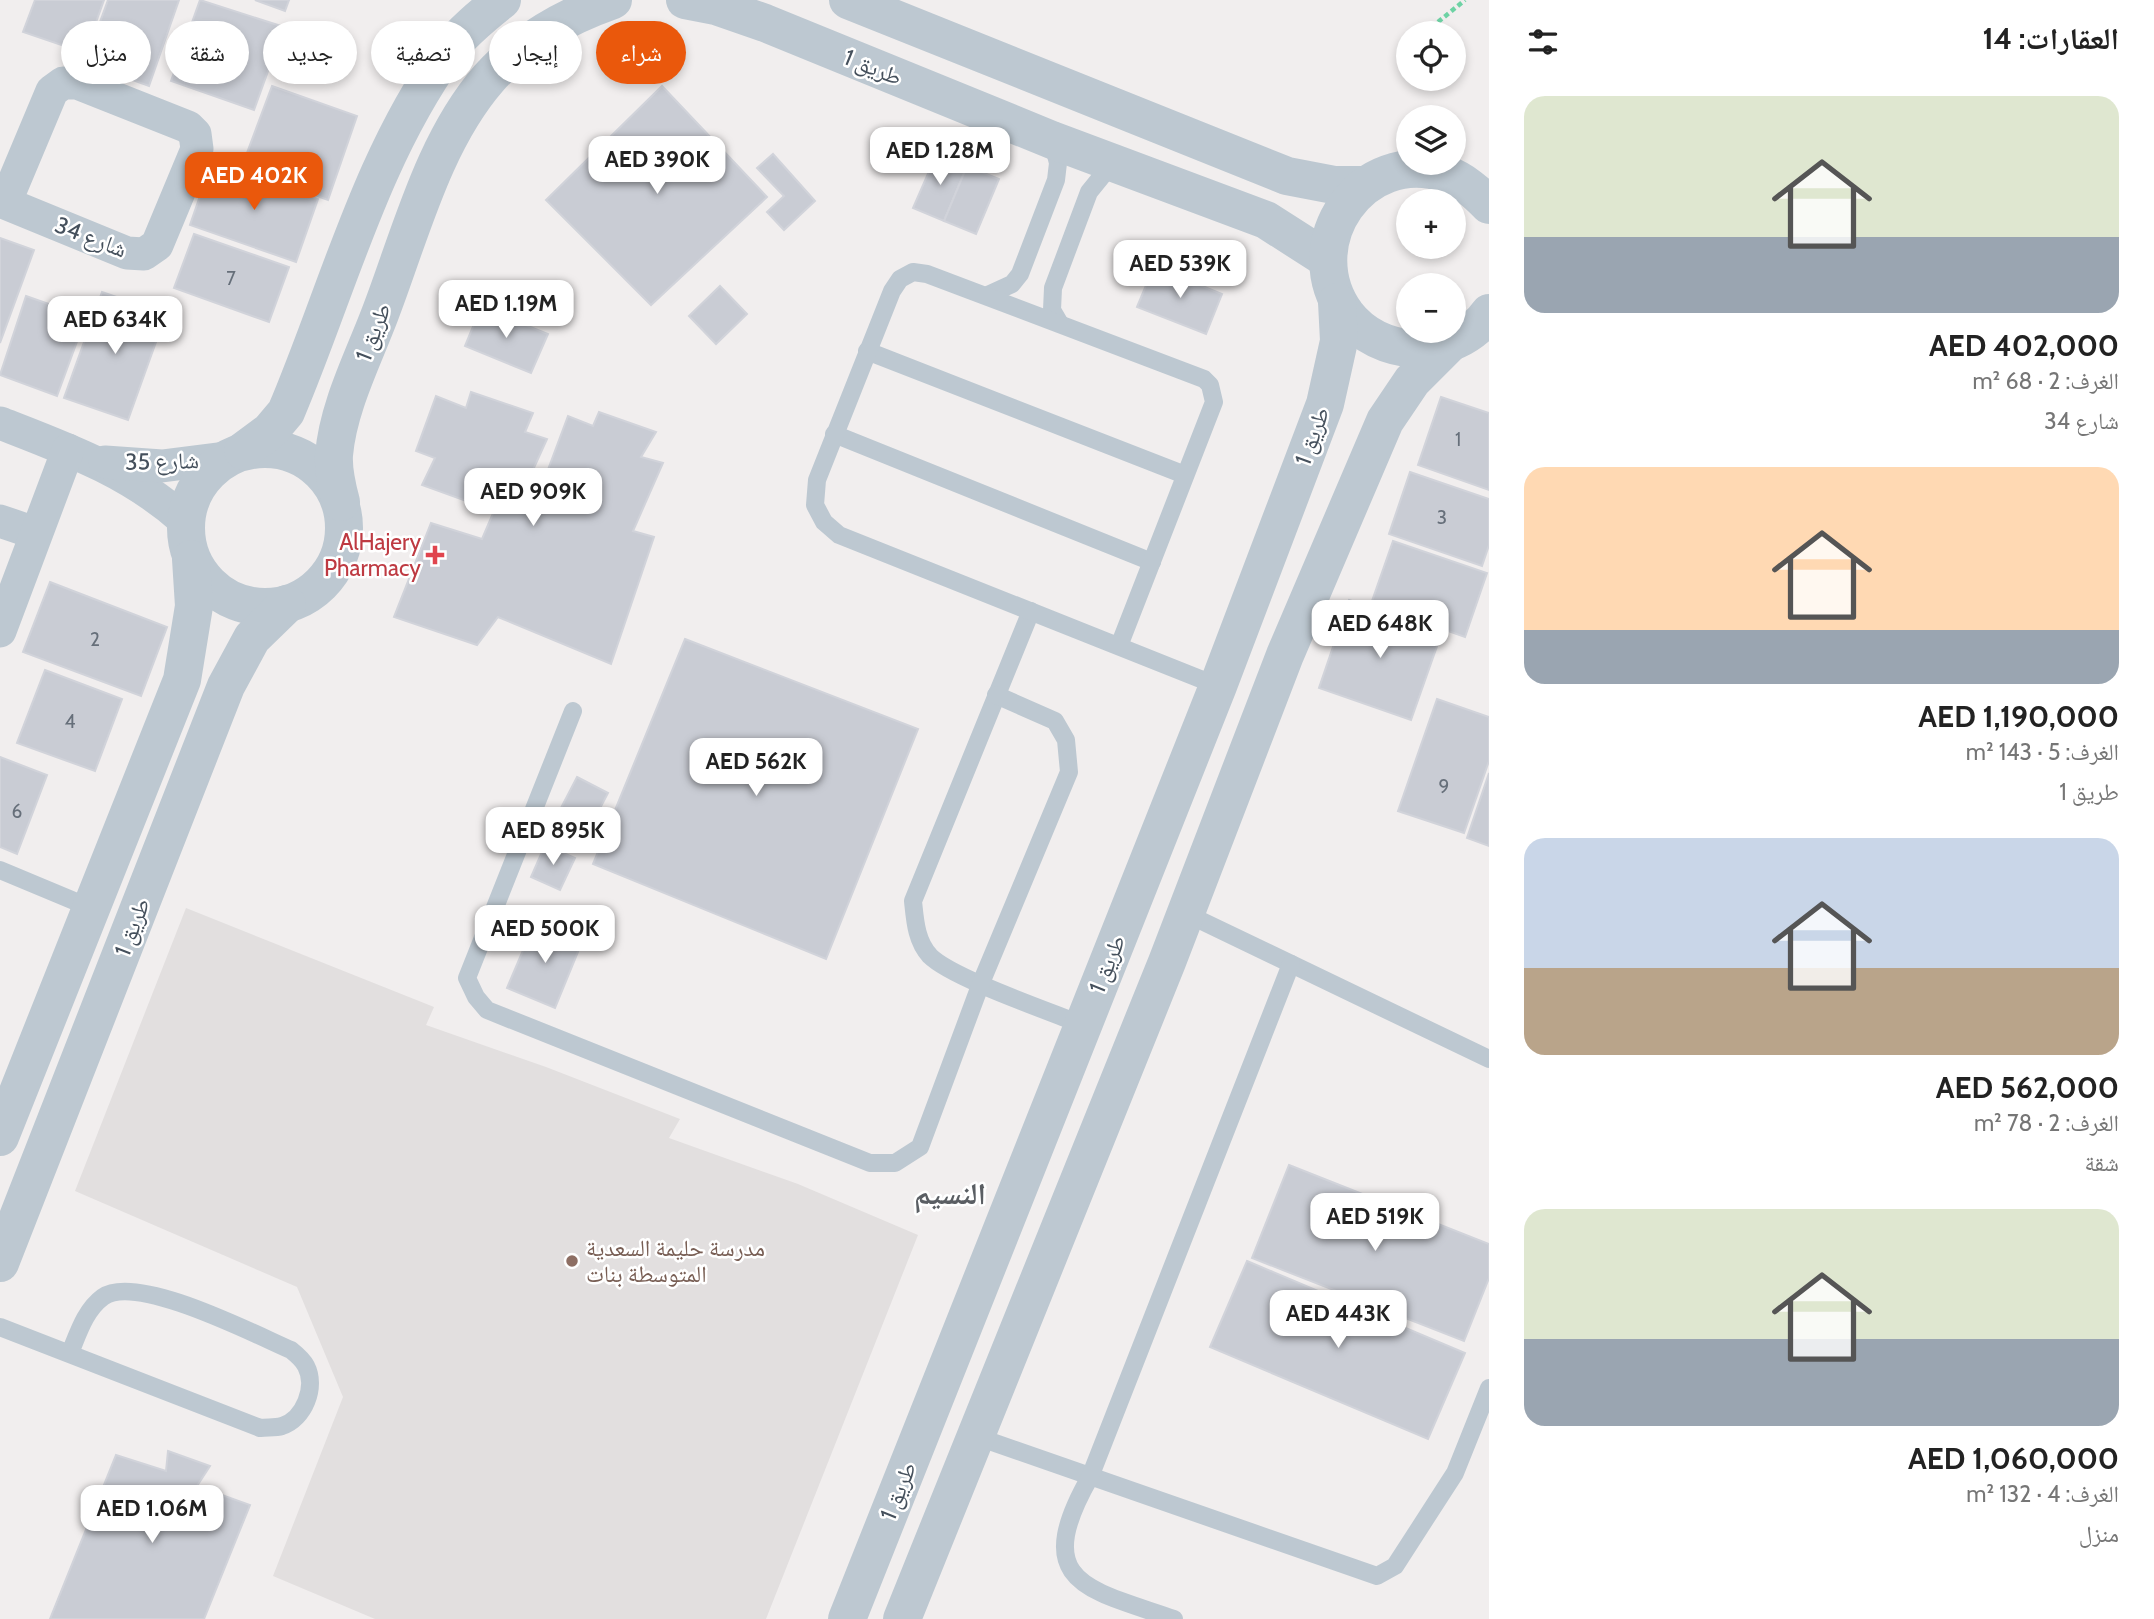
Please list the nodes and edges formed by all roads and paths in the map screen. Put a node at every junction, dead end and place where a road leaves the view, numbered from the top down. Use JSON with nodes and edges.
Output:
{"nodes":[{"id":1,"x":502,"y":0,"type":"edge"},
{"id":2,"x":613,"y":0,"type":"edge"},
{"id":3,"x":685,"y":0,"type":"edge"},
{"id":4,"x":848,"y":0,"type":"edge"},
{"id":5,"x":1465,"y":0,"type":"edge"},
{"id":6,"x":1439,"y":21,"type":"edge"},
{"id":7,"x":1052,"y":140,"type":"junction"},
{"id":8,"x":1120,"y":166,"type":"junction"},
{"id":9,"x":1366,"y":185,"type":"junction"},
{"id":10,"x":3,"y":202,"type":"edge"},
{"id":11,"x":1489,"y":205,"type":"edge"},
{"id":12,"x":1327,"y":260,"type":"junction"},
{"id":13,"x":988,"y":295,"type":"junction"},
{"id":14,"x":1337,"y":302,"type":"junction"},
{"id":15,"x":1488,"y":317,"type":"edge"},
{"id":16,"x":1059,"y":322,"type":"junction"},
{"id":17,"x":1449,"y":344,"type":"junction"},
{"id":18,"x":867,"y":351,"type":"junction"},
{"id":19,"x":0,"y":423,"type":"edge"},
{"id":20,"x":834,"y":434,"type":"junction"},
{"id":21,"x":68,"y":450,"type":"junction"},
{"id":22,"x":234,"y":454,"type":"junction"},
{"id":23,"x":99,"y":461,"type":"junction"},
{"id":24,"x":1185,"y":475,"type":"junction"},
{"id":25,"x":341,"y":502,"type":"junction"},
{"id":26,"x":0,"y":521,"type":"edge"},
{"id":27,"x":185,"y":521,"type":"junction"},
{"id":28,"x":35,"y":533,"type":"junction"},
{"id":29,"x":191,"y":559,"type":"junction"},
{"id":30,"x":1152,"y":562,"type":"junction"},
{"id":31,"x":287,"y":604,"type":"junction"},
{"id":32,"x":1031,"y":611,"type":"junction"},
{"id":33,"x":0,"y":631,"type":"edge"},
{"id":34,"x":1119,"y":646,"type":"junction"},
{"id":35,"x":1218,"y":686,"type":"junction"},
{"id":36,"x":996,"y":695,"type":"junction"},
{"id":37,"x":573,"y":711,"type":"dead end"},
{"id":38,"x":0,"y":870,"type":"edge"},
{"id":39,"x":91,"y":908,"type":"junction"},
{"id":40,"x":1185,"y":913,"type":"junction"},
{"id":41,"x":1292,"y":964,"type":"junction"},
{"id":42,"x":981,"y":983,"type":"junction"},
{"id":43,"x":1083,"y":1025,"type":"junction"},
{"id":44,"x":1489,"y":1059,"type":"edge"},
{"id":45,"x":0,"y":1137,"type":"edge"},
{"id":46,"x":0,"y":1263,"type":"edge"},
{"id":47,"x":0,"y":1327,"type":"edge"},
{"id":48,"x":70,"y":1353,"type":"junction"},
{"id":49,"x":1489,"y":1388,"type":"edge"},
{"id":50,"x":975,"y":1436,"type":"junction"},
{"id":51,"x":1090,"y":1478,"type":"junction"},
{"id":52,"x":847,"y":1619,"type":"edge"},
{"id":53,"x":902,"y":1619,"type":"edge"},
{"id":54,"x":1174,"y":1619,"type":"edge"}],
"edges":[{"from":1,"to":22,"type":"street"},
{"from":2,"to":25,"type":"street","name":"طريق 1"},
{"from":3,"to":7,"type":"street","name":"طريق 1"},
{"from":4,"to":9,"type":"street"},
{"from":5,"to":6,"type":"path"},
{"from":7,"to":8,"type":"street","name":"طريق 1"},
{"from":7,"to":13,"type":"lane"},
{"from":8,"to":12,"type":"street","name":"طريق 1"},
{"from":8,"to":16,"type":"lane"},
{"from":9,"to":11,"type":"street"},
{"from":9,"to":12,"type":"street"},
{"from":10,"to":10,"type":"street","name":"شارع 34"},
{"from":12,"to":14,"type":"street"},
{"from":13,"to":16,"type":"lane"},
{"from":13,"to":18,"type":"lane"},
{"from":14,"to":17,"type":"street"},
{"from":14,"to":35,"type":"street","name":"طريق 1"},
{"from":15,"to":17,"type":"street"},
{"from":16,"to":24,"type":"lane"},
{"from":17,"to":40,"type":"street"},
{"from":18,"to":20,"type":"lane"},
{"from":18,"to":24,"type":"lane"},
{"from":19,"to":21,"type":"street","name":"شارع 35"},
{"from":20,"to":30,"type":"lane"},
{"from":20,"to":32,"type":"lane"},
{"from":21,"to":23,"type":"street","name":"شارع 35"},
{"from":21,"to":28,"type":"street"},
{"from":22,"to":23,"type":"street","name":"شارع 35"},
{"from":22,"to":25,"type":"street"},
{"from":22,"to":27,"type":"street"},
{"from":23,"to":27,"type":"street","name":"شارع 35"},
{"from":24,"to":30,"type":"lane"},
{"from":25,"to":31,"type":"street"},
{"from":26,"to":28,"type":"street"},
{"from":27,"to":29,"type":"street"},
{"from":28,"to":33,"type":"street"},
{"from":29,"to":31,"type":"street"},
{"from":29,"to":39,"type":"street","name":"طريق 1"},
{"from":30,"to":34,"type":"lane"},
{"from":31,"to":46,"type":"street","name":"طريق 1"},
{"from":32,"to":34,"type":"lane"},
{"from":32,"to":36,"type":"lane"},
{"from":34,"to":35,"type":"lane"},
{"from":35,"to":43,"type":"street","name":"طريق 1"},
{"from":36,"to":42,"type":"lane"},
{"from":36,"to":42,"type":"lane"},
{"from":37,"to":42,"type":"lane"},
{"from":38,"to":39,"type":"lane"},
{"from":39,"to":45,"type":"street","name":"طريق 1"},
{"from":40,"to":41,"type":"lane"},
{"from":40,"to":50,"type":"street"},
{"from":41,"to":44,"type":"lane"},
{"from":41,"to":51,"type":"lane"},
{"from":42,"to":43,"type":"lane"},
{"from":43,"to":52,"type":"street","name":"طريق 1"},
{"from":47,"to":48,"type":"lane"},
{"from":48,"to":48,"type":"lane"},
{"from":49,"to":51,"type":"lane"},
{"from":50,"to":51,"type":"lane"},
{"from":50,"to":53,"type":"street"},
{"from":51,"to":54,"type":"lane"}]}
